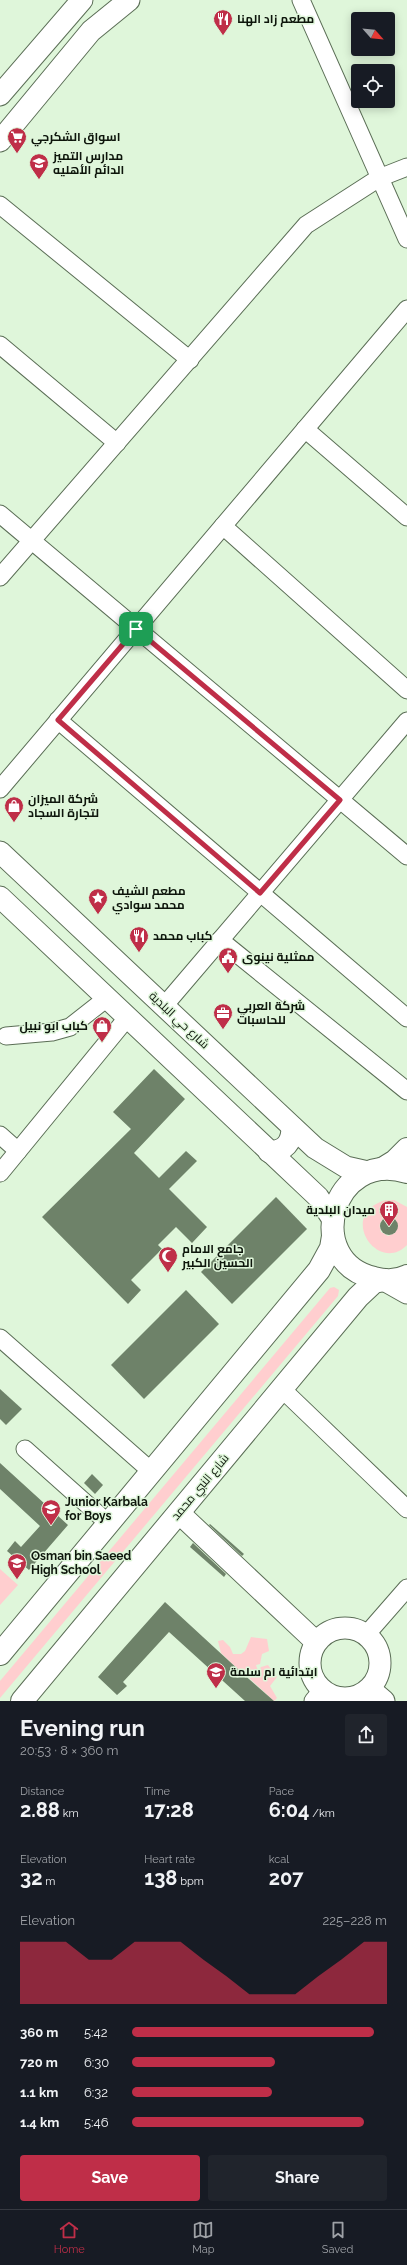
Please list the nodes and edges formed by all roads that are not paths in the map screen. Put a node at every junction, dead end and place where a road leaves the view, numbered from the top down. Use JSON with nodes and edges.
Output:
{"nodes":[{"id":1,"x":82,"y":0,"type":"edge"},
{"id":2,"x":128,"y":0,"type":"edge"},
{"id":3,"x":301,"y":0,"type":"edge"},
{"id":4,"x":0,"y":95,"type":"edge"},
{"id":5,"x":0,"y":142,"type":"edge"},
{"id":6,"x":407,"y":167,"type":"edge"},
{"id":7,"x":379,"y":178,"type":"junction"},
{"id":8,"x":0,"y":205,"type":"edge"},
{"id":9,"x":407,"y":239,"type":"edge"},
{"id":10,"x":407,"y":308,"type":"edge"},
{"id":11,"x":0,"y":345,"type":"edge"},
{"id":12,"x":190,"y":360,"type":"junction"},
{"id":13,"x":305,"y":429,"type":"junction"},
{"id":14,"x":118,"y":442,"type":"junction"},
{"id":15,"x":0,"y":514,"type":"edge"},
{"id":16,"x":407,"y":517,"type":"edge"},
{"id":17,"x":223,"y":526,"type":"junction"},
{"id":18,"x":32,"y":540,"type":"junction"},
{"id":19,"x":0,"y":577,"type":"edge"},
{"id":20,"x":136,"y":629,"type":"junction"},
{"id":21,"x":407,"y":690,"type":"edge"},
{"id":22,"x":58,"y":720,"type":"junction"},
{"id":23,"x":407,"y":721,"type":"edge"},
{"id":24,"x":0,"y":789,"type":"edge"},
{"id":25,"x":340,"y":800,"type":"junction"},
{"id":26,"x":0,"y":852,"type":"edge"},
{"id":27,"x":407,"y":856,"type":"edge"},
{"id":28,"x":260,"y":893,"type":"junction"},
{"id":29,"x":0,"y":897,"type":"edge"},
{"id":30,"x":220,"y":940,"type":"junction"},
{"id":31,"x":107,"y":998,"type":"junction"},
{"id":32,"x":164,"y":1006,"type":"junction"},
{"id":33,"x":127,"y":1018,"type":"junction"},
{"id":34,"x":407,"y":1018,"type":"edge"},
{"id":35,"x":6,"y":1036,"type":"dead end"},
{"id":36,"x":407,"y":1091,"type":"edge"},
{"id":37,"x":292,"y":1127,"type":"junction"},
{"id":38,"x":0,"y":1135,"type":"edge"},
{"id":39,"x":407,"y":1149,"type":"edge"},
{"id":40,"x":18,"y":1151,"type":"junction"},
{"id":41,"x":269,"y":1152,"type":"junction"},
{"id":42,"x":375,"y":1170,"type":"junction"},
{"id":43,"x":407,"y":1172,"type":"edge"},
{"id":44,"x":0,"y":1173,"type":"edge"},
{"id":45,"x":333,"y":1227,"type":"junction"},
{"id":46,"x":407,"y":1276,"type":"edge"},
{"id":47,"x":384,"y":1280,"type":"junction"},
{"id":48,"x":407,"y":1293,"type":"edge"},
{"id":49,"x":0,"y":1338,"type":"edge"},
{"id":50,"x":282,"y":1389,"type":"junction"},
{"id":51,"x":25,"y":1449,"type":"dead end"},
{"id":52,"x":151,"y":1471,"type":"junction"},
{"id":53,"x":407,"y":1508,"type":"edge"},
{"id":54,"x":179,"y":1513,"type":"junction"},
{"id":55,"x":108,"y":1523,"type":"junction"},
{"id":56,"x":407,"y":1588,"type":"edge"},
{"id":57,"x":366,"y":1635,"type":"junction"},
{"id":58,"x":316,"y":1642,"type":"junction"},
{"id":59,"x":0,"y":1654,"type":"edge"},
{"id":60,"x":377,"y":1695,"type":"edge"},
{"id":61,"x":317,"y":1696,"type":"edge"},
{"id":62,"x":22,"y":1701,"type":"edge"}],
"edges":[{"from":1,"to":4,"type":"main road"},
{"from":2,"to":5,"type":"main road"},
{"from":3,"to":7,"type":"street"},
{"from":6,"to":7,"type":"street"},
{"from":7,"to":9,"type":"street"},
{"from":7,"to":12,"type":"street"},
{"from":8,"to":12,"type":"street"},
{"from":10,"to":13,"type":"street"},
{"from":11,"to":14,"type":"street"},
{"from":12,"to":14,"type":"street"},
{"from":13,"to":16,"type":"street"},
{"from":13,"to":17,"type":"street"},
{"from":14,"to":18,"type":"street"},
{"from":15,"to":18,"type":"street"},
{"from":17,"to":20,"type":"street"},
{"from":17,"to":21,"type":"street"},
{"from":18,"to":19,"type":"street"},
{"from":18,"to":20,"type":"street"},
{"from":20,"to":22,"type":"street"},
{"from":20,"to":25,"type":"street"},
{"from":22,"to":24,"type":"street"},
{"from":22,"to":28,"type":"street"},
{"from":23,"to":25,"type":"street"},
{"from":25,"to":27,"type":"street"},
{"from":25,"to":28,"type":"street"},
{"from":26,"to":32,"type":"main road","name":"شارع حي البلدية"},
{"from":28,"to":30,"type":"street"},
{"from":28,"to":34,"type":"street"},
{"from":29,"to":31,"type":"main road"},
{"from":30,"to":32,"type":"street"},
{"from":30,"to":36,"type":"street"},
{"from":31,"to":33,"type":"main road"},
{"from":31,"to":35,"type":"street"},
{"from":32,"to":37,"type":"main road","name":"شارع حي البلدية"},
{"from":33,"to":40,"type":"street"},
{"from":33,"to":41,"type":"main road"},
{"from":37,"to":41,"type":"main road"},
{"from":37,"to":42,"type":"main road","name":"شارع حي البلدية"},
{"from":38,"to":40,"type":"street"},
{"from":39,"to":42,"type":"highway"},
{"from":40,"to":44,"type":"street"},
{"from":41,"to":45,"type":"main road"},
{"from":42,"to":43,"type":"highway"},
{"from":42,"to":45,"type":"highway"},
{"from":45,"to":47,"type":"highway"},
{"from":45,"to":52,"type":"highway"},
{"from":46,"to":47,"type":"highway"},
{"from":47,"to":48,"type":"main road"},
{"from":47,"to":50,"type":"highway","name":"شارع النبي محمد"},
{"from":49,"to":52,"type":"street"},
{"from":50,"to":53,"type":"street"},
{"from":50,"to":54,"type":"highway","name":"شارع النبي محمد"},
{"from":51,"to":55,"type":"street"},
{"from":52,"to":55,"type":"highway"},
{"from":54,"to":58,"type":"main road"},
{"from":54,"to":62,"type":"highway","name":"شارع النبي محمد"},
{"from":55,"to":59,"type":"highway"},
{"from":56,"to":57,"type":"street"},
{"from":57,"to":58,"type":"main road"},
{"from":57,"to":60,"type":"main road"},
{"from":58,"to":61,"type":"main road"},
{"from":60,"to":61,"type":"main road"}]}
